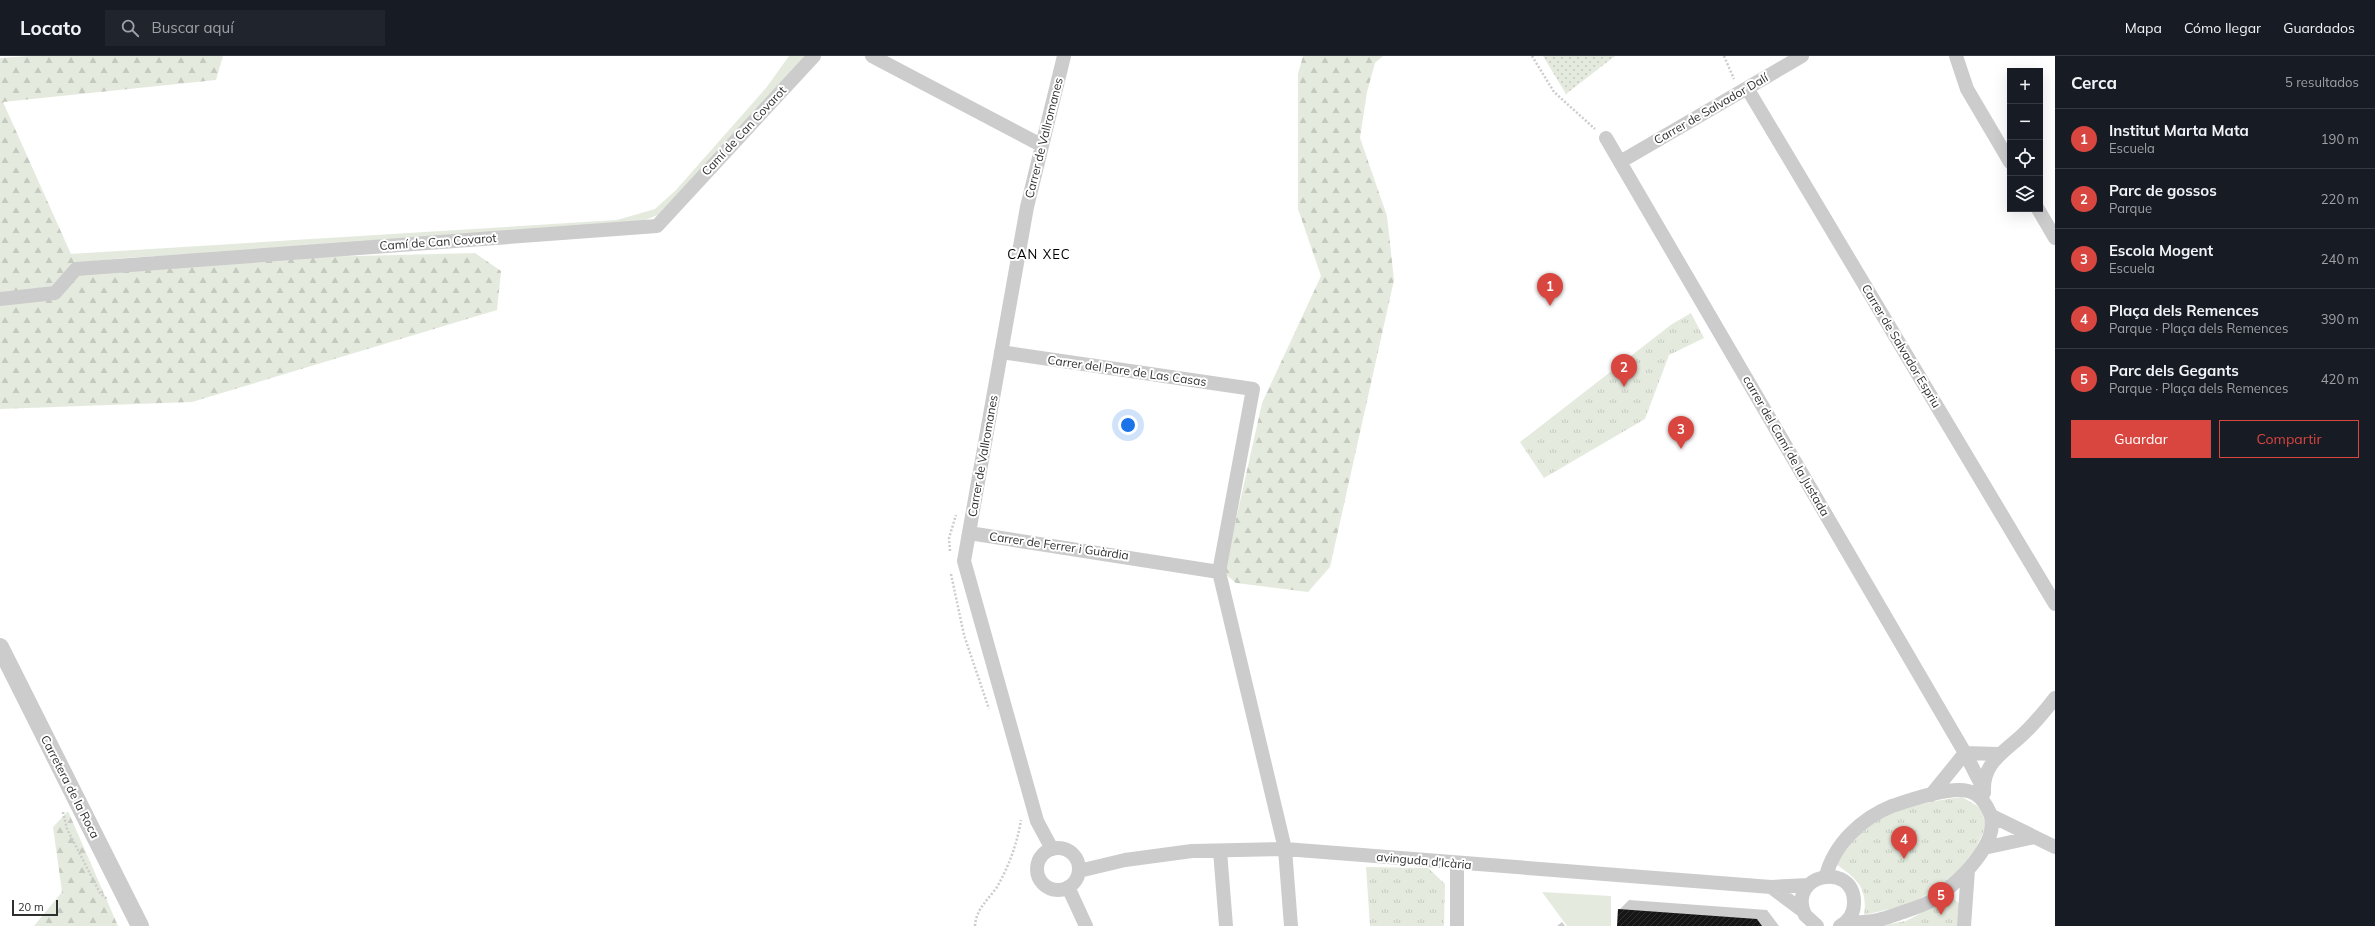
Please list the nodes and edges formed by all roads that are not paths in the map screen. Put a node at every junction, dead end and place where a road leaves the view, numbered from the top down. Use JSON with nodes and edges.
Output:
{"nodes":[{"id":1,"x":814,"y":56,"type":"edge"},
{"id":2,"x":872,"y":56,"type":"edge"},
{"id":3,"x":1064,"y":56,"type":"edge"},
{"id":4,"x":1802,"y":56,"type":"edge"},
{"id":5,"x":1956,"y":56,"type":"edge"},
{"id":6,"x":1743,"y":90,"type":"junction"},
{"id":7,"x":1606,"y":138,"type":"road end"},
{"id":8,"x":1041,"y":145,"type":"junction"},
{"id":9,"x":2007,"y":157,"type":"edge"},
{"id":10,"x":1620,"y":162,"type":"junction"},
{"id":11,"x":2040,"y":212,"type":"edge"},
{"id":12,"x":2055,"y":238,"type":"edge"},
{"id":13,"x":0,"y":299,"type":"edge"},
{"id":14,"x":1001,"y":352,"type":"junction"},
{"id":15,"x":970,"y":533,"type":"junction"},
{"id":16,"x":1219,"y":572,"type":"junction"},
{"id":17,"x":2055,"y":604,"type":"edge"},
{"id":18,"x":0,"y":648,"type":"edge"},
{"id":19,"x":2055,"y":698,"type":"edge"},
{"id":20,"x":1965,"y":753,"type":"junction"},
{"id":21,"x":1995,"y":758,"type":"junction"},
{"id":22,"x":1931,"y":795,"type":"junction"},
{"id":23,"x":1984,"y":796,"type":"junction"},
{"id":24,"x":1992,"y":816,"type":"junction"},
{"id":25,"x":2034,"y":837,"type":"junction"},
{"id":26,"x":2055,"y":847,"type":"edge"},
{"id":27,"x":1984,"y":848,"type":"junction"},
{"id":28,"x":1052,"y":849,"type":"junction"},
{"id":29,"x":1285,"y":849,"type":"junction"},
{"id":30,"x":1220,"y":850,"type":"junction"},
{"id":31,"x":1456,"y":863,"type":"junction"},
{"id":32,"x":1968,"y":870,"type":"junction"},
{"id":33,"x":1079,"y":871,"type":"junction"},
{"id":34,"x":1826,"y":876,"type":"junction"},
{"id":35,"x":1808,"y":885,"type":"junction"},
{"id":36,"x":1068,"y":887,"type":"junction"},
{"id":37,"x":1771,"y":887,"type":"junction"},
{"id":38,"x":1810,"y":921,"type":"edge"},
{"id":39,"x":1844,"y":924,"type":"edge"},
{"id":40,"x":140,"y":926,"type":"edge"},
{"id":41,"x":1086,"y":926,"type":"edge"},
{"id":42,"x":1226,"y":926,"type":"edge"},
{"id":43,"x":1291,"y":926,"type":"edge"},
{"id":44,"x":1457,"y":926,"type":"edge"},
{"id":45,"x":1964,"y":926,"type":"edge"}],
"edges":[{"from":1,"to":13,"type":"street","name":"Camí de Can Covarot"},
{"from":2,"to":8,"type":"street"},
{"from":3,"to":8,"type":"street","name":"Carrer de Vallromanes"},
{"from":4,"to":6,"type":"street","name":"Carrer de Salvador Dalí"},
{"from":5,"to":9,"type":"street"},
{"from":6,"to":10,"type":"street","name":"Carrer de Salvador Dalí"},
{"from":6,"to":17,"type":"street","name":"Carrer de Salvador Espriu"},
{"from":7,"to":10,"type":"street","name":"carrer del Camí de la Justada"},
{"from":8,"to":14,"type":"street","name":"Carrer de Vallromanes"},
{"from":10,"to":20,"type":"street","name":"carrer del Camí de la Justada"},
{"from":11,"to":12,"type":"street"},
{"from":14,"to":15,"type":"street","name":"Carrer de Vallromanes"},
{"from":14,"to":16,"type":"street","name":"Carrer del Pare de Las Casas"},
{"from":15,"to":16,"type":"street","name":"Carrer de Ferrer i Guàrdia"},
{"from":15,"to":28,"type":"street","name":"Carrer de Vallromanes"},
{"from":16,"to":29,"type":"street"},
{"from":18,"to":40,"type":"street","name":"Carretera de la Roca"},
{"from":19,"to":21,"type":"street"},
{"from":20,"to":21,"type":"street"},
{"from":20,"to":22,"type":"street"},
{"from":20,"to":23,"type":"street","name":"carrer del Camí de la Justada"},
{"from":21,"to":23,"type":"street"},
{"from":22,"to":23,"type":"street"},
{"from":22,"to":34,"type":"street"},
{"from":23,"to":24,"type":"street","name":"carrer del Camí de la Justada"},
{"from":24,"to":25,"type":"street"},
{"from":24,"to":27,"type":"street"},
{"from":25,"to":26,"type":"street"},
{"from":25,"to":27,"type":"street"},
{"from":27,"to":32,"type":"street"},
{"from":28,"to":33,"type":"street"},
{"from":28,"to":36,"type":"street"},
{"from":29,"to":30,"type":"street","name":"avinguda d'Icària"},
{"from":29,"to":31,"type":"street","name":"avinguda d'Icària"},
{"from":29,"to":43,"type":"street"},
{"from":30,"to":33,"type":"street","name":"avinguda d'Icària"},
{"from":30,"to":42,"type":"street"},
{"from":31,"to":37,"type":"street","name":"avinguda d'Icària"},
{"from":31,"to":44,"type":"street"},
{"from":32,"to":39,"type":"street"},
{"from":32,"to":45,"type":"street"},
{"from":33,"to":36,"type":"street"},
{"from":34,"to":35,"type":"street"},
{"from":34,"to":39,"type":"street"},
{"from":35,"to":37,"type":"street","name":"avinguda d'Icària"},
{"from":35,"to":38,"type":"street"},
{"from":36,"to":41,"type":"street"},
{"from":37,"to":38,"type":"street"}]}
